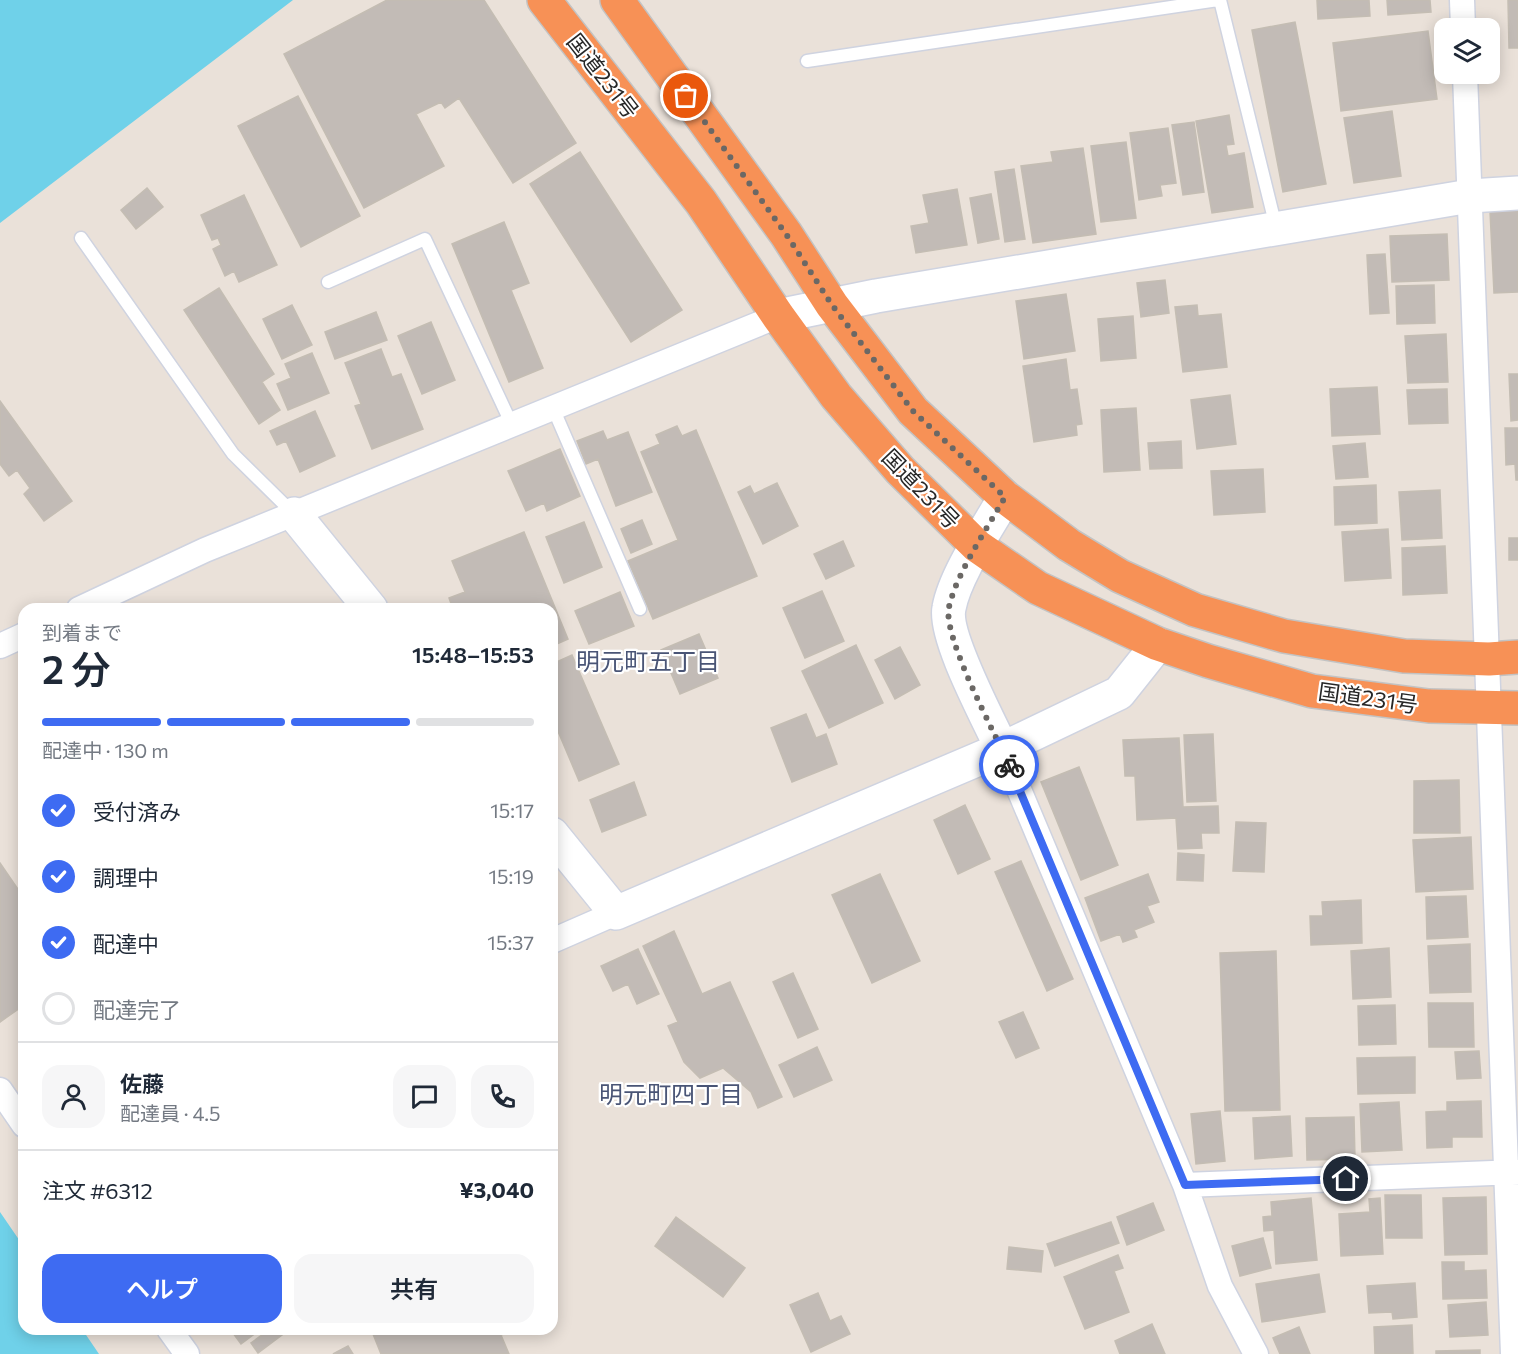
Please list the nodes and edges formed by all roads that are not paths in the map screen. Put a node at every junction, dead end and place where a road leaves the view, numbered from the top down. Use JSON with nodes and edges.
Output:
{"nodes":[{"id":1,"x":544,"y":0,"type":"edge"},
{"id":2,"x":617,"y":0,"type":"edge"},
{"id":3,"x":1219,"y":0,"type":"edge"},
{"id":4,"x":1462,"y":0,"type":"edge"},
{"id":5,"x":1463,"y":18,"type":"edge"},
{"id":6,"x":807,"y":61,"type":"dead end"},
{"id":7,"x":1465,"y":84,"type":"edge"},
{"id":8,"x":1518,"y":193,"type":"edge"},
{"id":9,"x":1470,"y":196,"type":"junction"},
{"id":10,"x":1276,"y":228,"type":"junction"},
{"id":11,"x":81,"y":238,"type":"dead end"},
{"id":12,"x":328,"y":282,"type":"dead end"},
{"id":13,"x":832,"y":305,"type":"junction"},
{"id":14,"x":778,"y":316,"type":"junction"},
{"id":15,"x":554,"y":408,"type":"junction"},
{"id":16,"x":512,"y":425,"type":"junction"},
{"id":17,"x":1005,"y":497,"type":"junction"},
{"id":18,"x":294,"y":514,"type":"junction"},
{"id":19,"x":977,"y":546,"type":"junction"},
{"id":20,"x":92,"y":603,"type":"edge"},
{"id":21,"x":366,"y":603,"type":"edge"},
{"id":22,"x":640,"y":609,"type":"dead end"},
{"id":23,"x":18,"y":638,"type":"edge"},
{"id":24,"x":1158,"y":644,"type":"junction"},
{"id":25,"x":0,"y":646,"type":"edge"},
{"id":26,"x":1503,"y":658,"type":"edge"},
{"id":27,"x":1504,"y":708,"type":"edge"},
{"id":28,"x":1002,"y":749,"type":"junction"},
{"id":29,"x":558,"y":841,"type":"edge"},
{"id":30,"x":616,"y":913,"type":"junction"},
{"id":31,"x":558,"y":937,"type":"edge"},
{"id":32,"x":0,"y":1090,"type":"edge"},
{"id":33,"x":18,"y":1116,"type":"edge"},
{"id":34,"x":1513,"y":1172,"type":"edge"},
{"id":35,"x":1185,"y":1185,"type":"junction"},
{"id":36,"x":174,"y":1335,"type":"edge"},
{"id":37,"x":188,"y":1354,"type":"edge"},
{"id":38,"x":1256,"y":1354,"type":"edge"},
{"id":39,"x":1513,"y":1354,"type":"edge"}],
"edges":[{"from":1,"to":14,"type":"highway","name":"国道231号"},
{"from":2,"to":13,"type":"highway","name":"国道231号"},
{"from":3,"to":6,"type":"lane"},
{"from":3,"to":10,"type":"lane"},
{"from":4,"to":5,"type":"street"},
{"from":7,"to":9,"type":"street"},
{"from":8,"to":9,"type":"street"},
{"from":9,"to":10,"type":"street"},
{"from":9,"to":26,"type":"street"},
{"from":10,"to":13,"type":"street"},
{"from":11,"to":18,"type":"lane"},
{"from":12,"to":16,"type":"lane"},
{"from":13,"to":14,"type":"street"},
{"from":13,"to":17,"type":"highway","name":"国道231号"},
{"from":14,"to":15,"type":"street"},
{"from":14,"to":19,"type":"highway","name":"国道231号"},
{"from":15,"to":16,"type":"street"},
{"from":15,"to":22,"type":"lane"},
{"from":16,"to":18,"type":"street"},
{"from":17,"to":19,"type":"street"},
{"from":17,"to":26,"type":"highway","name":"国道231号"},
{"from":18,"to":20,"type":"street"},
{"from":18,"to":21,"type":"street"},
{"from":19,"to":24,"type":"highway","name":"国道231号"},
{"from":19,"to":28,"type":"street"},
{"from":23,"to":25,"type":"street"},
{"from":24,"to":27,"type":"highway","name":"国道231号"},
{"from":24,"to":28,"type":"street"},
{"from":26,"to":27,"type":"street"},
{"from":27,"to":34,"type":"street"},
{"from":28,"to":30,"type":"street"},
{"from":28,"to":35,"type":"street"},
{"from":29,"to":30,"type":"street"},
{"from":30,"to":31,"type":"street"},
{"from":32,"to":33,"type":"street"},
{"from":34,"to":35,"type":"street"},
{"from":34,"to":39,"type":"street"},
{"from":35,"to":38,"type":"street"},
{"from":36,"to":37,"type":"street"}]}
